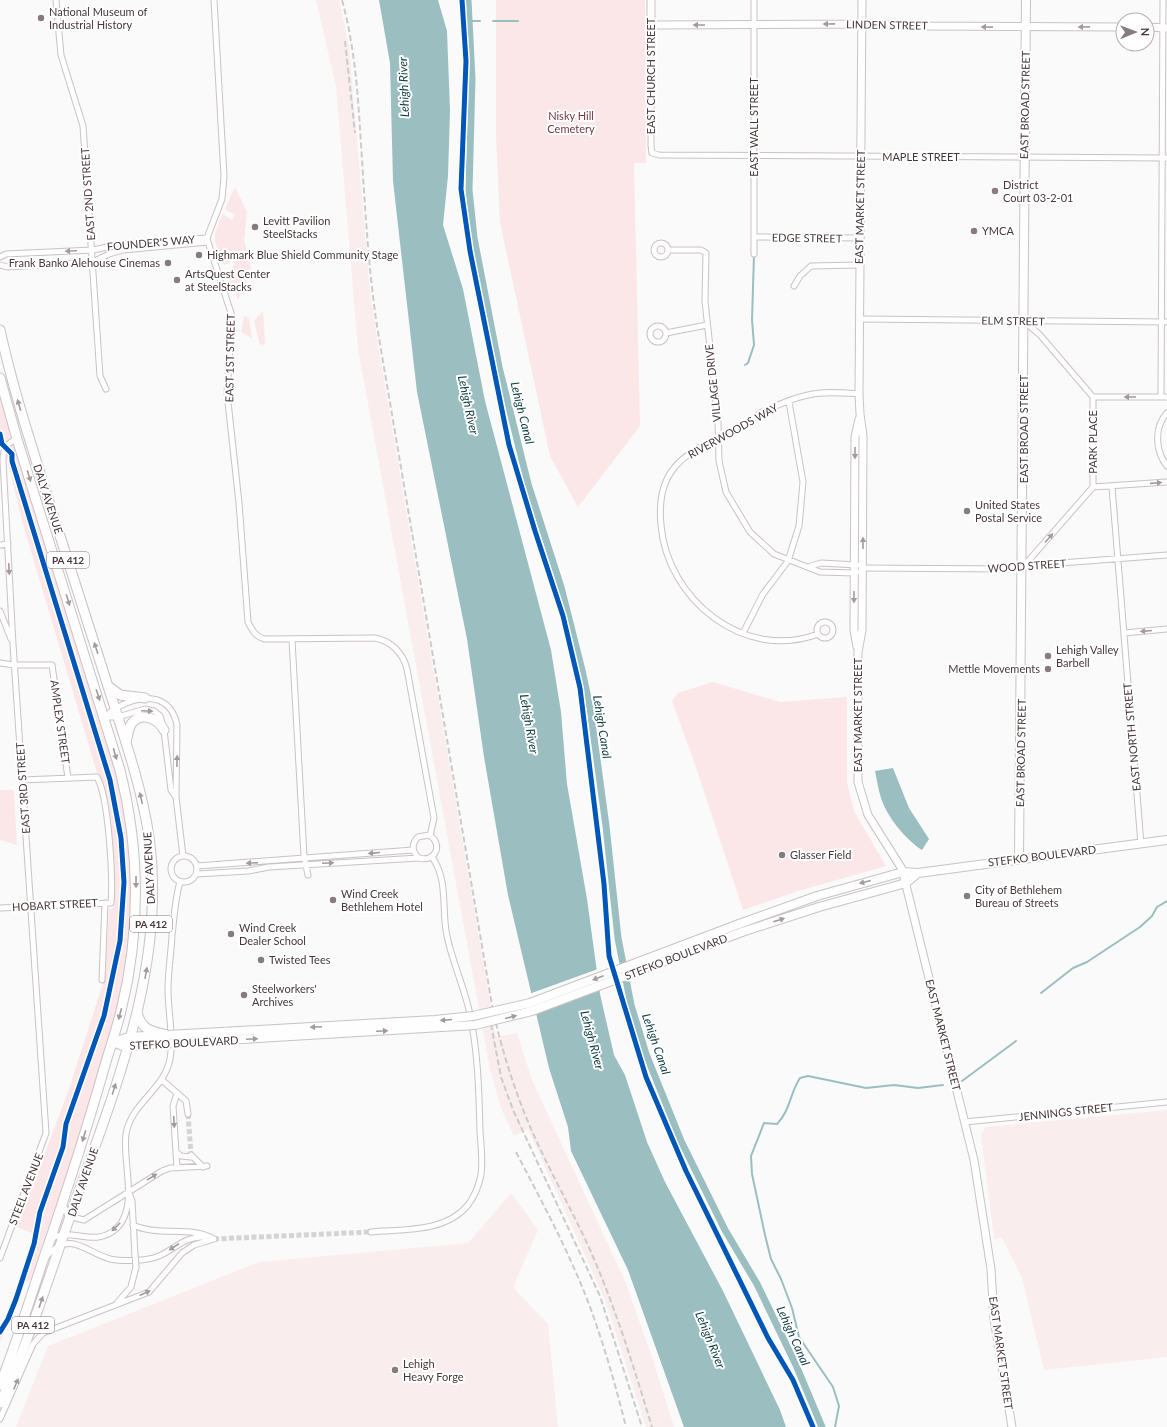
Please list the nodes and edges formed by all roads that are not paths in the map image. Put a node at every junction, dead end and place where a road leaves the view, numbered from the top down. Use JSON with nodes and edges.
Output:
{"nodes":[{"id":1,"x":56,"y":0,"type":"edge"},
{"id":2,"x":214,"y":0,"type":"edge"},
{"id":3,"x":651,"y":0,"type":"edge"},
{"id":4,"x":754,"y":0,"type":"edge"},
{"id":5,"x":862,"y":0,"type":"edge"},
{"id":6,"x":1026,"y":0,"type":"edge"},
{"id":7,"x":1163,"y":0,"type":"edge"},
{"id":8,"x":862,"y":24,"type":"junction"},
{"id":9,"x":651,"y":25,"type":"junction"},
{"id":10,"x":754,"y":25,"type":"junction"},
{"id":11,"x":1026,"y":27,"type":"junction"},
{"id":12,"x":1115,"y":27,"type":"edge"},
{"id":13,"x":1165,"y":28,"type":"edge"},
{"id":14,"x":652,"y":152,"type":"joint"},
{"id":15,"x":754,"y":155,"type":"junction"},
{"id":16,"x":861,"y":156,"type":"junction"},
{"id":17,"x":1025,"y":157,"type":"junction"},
{"id":18,"x":1164,"y":158,"type":"edge"},
{"id":19,"x":754,"y":237,"type":"junction"},
{"id":20,"x":859,"y":238,"type":"junction"},
{"id":21,"x":207,"y":240,"type":"junction"},
{"id":22,"x":93,"y":250,"type":"junction"},
{"id":23,"x":668,"y":250,"type":"dead end"},
{"id":24,"x":754,"y":254,"type":"dead end"},
{"id":25,"x":0,"y":257,"type":"edge"},
{"id":26,"x":93,"y":262,"type":"junction"},
{"id":27,"x":0,"y":265,"type":"edge"},
{"id":28,"x":859,"y":266,"type":"junction"},
{"id":29,"x":794,"y":286,"type":"dead end"},
{"id":30,"x":860,"y":319,"type":"junction"},
{"id":31,"x":1024,"y":321,"type":"junction"},
{"id":32,"x":1161,"y":322,"type":"junction"},
{"id":33,"x":1167,"y":322,"type":"edge"},
{"id":34,"x":707,"y":325,"type":"junction"},
{"id":35,"x":0,"y":330,"type":"edge"},
{"id":36,"x":666,"y":333,"type":"dead end"},
{"id":37,"x":10,"y":374,"type":"junction"},
{"id":38,"x":0,"y":377,"type":"edge"},
{"id":39,"x":106,"y":389,"type":"dead end"},
{"id":40,"x":860,"y":394,"type":"junction"},
{"id":41,"x":1093,"y":397,"type":"junction"},
{"id":42,"x":1164,"y":397,"type":"edge"},
{"id":43,"x":789,"y":402,"type":"junction"},
{"id":44,"x":1167,"y":413,"type":"edge"},
{"id":45,"x":860,"y":414,"type":"junction"},
{"id":46,"x":17,"y":439,"type":"junction"},
{"id":47,"x":718,"y":440,"type":"junction"},
{"id":48,"x":1167,"y":466,"type":"edge"},
{"id":49,"x":1167,"y":482,"type":"edge"},
{"id":50,"x":1093,"y":487,"type":"junction"},
{"id":51,"x":1112,"y":487,"type":"junction"},
{"id":52,"x":0,"y":544,"type":"edge"},
{"id":53,"x":8,"y":544,"type":"junction"},
{"id":54,"x":1167,"y":556,"type":"edge"},
{"id":55,"x":1118,"y":559,"type":"junction"},
{"id":56,"x":788,"y":561,"type":"junction"},
{"id":57,"x":854,"y":563,"type":"junction"},
{"id":58,"x":808,"y":567,"type":"junction"},
{"id":59,"x":1023,"y":567,"type":"junction"},
{"id":60,"x":862,"y":568,"type":"junction"},
{"id":61,"x":854,"y":574,"type":"junction"},
{"id":62,"x":0,"y":611,"type":"edge"},
{"id":63,"x":1167,"y":629,"type":"edge"},
{"id":64,"x":743,"y":633,"type":"junction"},
{"id":65,"x":1124,"y":633,"type":"junction"},
{"id":66,"x":818,"y":634,"type":"dead end"},
{"id":67,"x":292,"y":640,"type":"junction"},
{"id":68,"x":13,"y":644,"type":"junction"},
{"id":69,"x":858,"y":652,"type":"junction"},
{"id":70,"x":0,"y":663,"type":"edge"},
{"id":71,"x":14,"y":665,"type":"junction"},
{"id":72,"x":108,"y":685,"type":"junction"},
{"id":73,"x":145,"y":698,"type":"junction"},
{"id":74,"x":115,"y":707,"type":"junction"},
{"id":75,"x":104,"y":716,"type":"junction"},
{"id":76,"x":118,"y":717,"type":"junction"},
{"id":77,"x":164,"y":730,"type":"junction"},
{"id":78,"x":126,"y":743,"type":"junction"},
{"id":79,"x":68,"y":778,"type":"junction"},
{"id":80,"x":22,"y":780,"type":"junction"},
{"id":81,"x":176,"y":797,"type":"junction"},
{"id":82,"x":430,"y":836,"type":"junction"},
{"id":83,"x":1167,"y":840,"type":"edge"},
{"id":84,"x":1141,"y":844,"type":"junction"},
{"id":85,"x":413,"y":850,"type":"junction"},
{"id":86,"x":182,"y":856,"type":"junction"},
{"id":87,"x":432,"y":857,"type":"junction"},
{"id":88,"x":419,"y":858,"type":"junction"},
{"id":89,"x":1019,"y":859,"type":"junction"},
{"id":90,"x":306,"y":862,"type":"junction"},
{"id":91,"x":197,"y":866,"type":"junction"},
{"id":92,"x":903,"y":872,"type":"junction"},
{"id":93,"x":918,"y":873,"type":"junction"},
{"id":94,"x":197,"y":874,"type":"junction"},
{"id":95,"x":308,"y":875,"type":"dead end"},
{"id":96,"x":180,"y":882,"type":"junction"},
{"id":97,"x":906,"y":883,"type":"junction"},
{"id":98,"x":105,"y":903,"type":"junction"},
{"id":99,"x":31,"y":906,"type":"junction"},
{"id":100,"x":0,"y":908,"type":"edge"},
{"id":101,"x":741,"y":928,"type":"junction"},
{"id":102,"x":102,"y":980,"type":"dead end"},
{"id":103,"x":137,"y":1011,"type":"junction"},
{"id":104,"x":168,"y":1035,"type":"junction"},
{"id":105,"x":129,"y":1037,"type":"junction"},
{"id":106,"x":112,"y":1042,"type":"junction"},
{"id":107,"x":126,"y":1047,"type":"junction"},
{"id":108,"x":162,"y":1080,"type":"junction"},
{"id":109,"x":177,"y":1093,"type":"junction"},
{"id":110,"x":1167,"y":1102,"type":"edge"},
{"id":111,"x":188,"y":1114,"type":"tunnel mouth"},
{"id":112,"x":965,"y":1122,"type":"junction"},
{"id":113,"x":43,"y":1143,"type":"joint"},
{"id":114,"x":176,"y":1151,"type":"junction"},
{"id":115,"x":191,"y":1156,"type":"junction"},
{"id":116,"x":192,"y":1167,"type":"junction"},
{"id":117,"x":177,"y":1168,"type":"junction"},
{"id":118,"x":129,"y":1192,"type":"junction"},
{"id":119,"x":63,"y":1201,"type":"junction"},
{"id":120,"x":70,"y":1217,"type":"junction"},
{"id":121,"x":133,"y":1225,"type":"junction"},
{"id":122,"x":371,"y":1232,"type":"tunnel mouth"},
{"id":123,"x":64,"y":1235,"type":"junction"},
{"id":124,"x":211,"y":1239,"type":"junction"},
{"id":125,"x":49,"y":1241,"type":"junction"},
{"id":126,"x":60,"y":1246,"type":"junction"},
{"id":127,"x":1,"y":1251,"type":"edge"},
{"id":128,"x":0,"y":1258,"type":"edge"},
{"id":129,"x":43,"y":1261,"type":"junction"},
{"id":130,"x":109,"y":1307,"type":"junction"},
{"id":131,"x":0,"y":1385,"type":"edge"},
{"id":132,"x":0,"y":1402,"type":"edge"},
{"id":133,"x":0,"y":1419,"type":"edge"},
{"id":134,"x":1012,"y":1427,"type":"edge"}],
"edges":[{"from":1,"to":22,"type":"street","name":"EAST 2ND STREET"},
{"from":2,"to":21,"type":"street"},
{"from":3,"to":9,"type":"street","name":"EAST CHURCH STREET"},
{"from":4,"to":10,"type":"street","name":"EAST WALL STREET"},
{"from":5,"to":8,"type":"street","name":"EAST MARKET STREET"},
{"from":6,"to":11,"type":"main road","name":"EAST BROAD STREET"},
{"from":7,"to":13,"type":"street"},
{"from":8,"to":10,"type":"street","name":"LINDEN STREET","one_way":true},
{"from":11,"to":8,"type":"street","name":"LINDEN STREET","one_way":true},
{"from":8,"to":16,"type":"street","name":"EAST MARKET STREET"},
{"from":10,"to":9,"type":"street","name":"LINDEN STREET","one_way":true},
{"from":9,"to":14,"type":"street","name":"EAST CHURCH STREET"},
{"from":10,"to":15,"type":"street","name":"EAST WALL STREET"},
{"from":12,"to":11,"type":"street","name":"LINDEN STREET","one_way":true},
{"from":11,"to":17,"type":"main road","name":"EAST BROAD STREET"},
{"from":13,"to":18,"type":"street"},
{"from":14,"to":15,"type":"street","name":"MAPLE STREET"},
{"from":15,"to":16,"type":"street","name":"MAPLE STREET"},
{"from":15,"to":19,"type":"street","name":"EAST WALL STREET"},
{"from":16,"to":17,"type":"street","name":"MAPLE STREET"},
{"from":16,"to":20,"type":"street","name":"EAST MARKET STREET"},
{"from":17,"to":18,"type":"street","name":"MAPLE STREET"},
{"from":17,"to":31,"type":"main road","name":"EAST BROAD STREET"},
{"from":18,"to":32,"type":"street"},
{"from":19,"to":20,"type":"street","name":"EDGE STREET"},
{"from":19,"to":24,"type":"street","name":"EAST WALL STREET"},
{"from":20,"to":28,"type":"street","name":"EAST MARKET STREET"},
{"from":21,"to":22,"type":"street","name":"FOUNDER'S WAY"},
{"from":21,"to":26,"type":"street"},
{"from":21,"to":67,"type":"street","name":"EAST 1ST STREET"},
{"from":22,"to":25,"type":"street","name":"FOUNDER'S WAY","one_way":true},
{"from":22,"to":26,"type":"street","name":"EAST 2ND STREET"},
{"from":23,"to":34,"type":"street","name":"VILLAGE DRIVE"},
{"from":26,"to":27,"type":"street"},
{"from":26,"to":39,"type":"street","name":"EAST 2ND STREET"},
{"from":28,"to":29,"type":"street"},
{"from":28,"to":30,"type":"street","name":"EAST MARKET STREET"},
{"from":30,"to":31,"type":"street","name":"ELM STREET"},
{"from":30,"to":40,"type":"street","name":"EAST MARKET STREET"},
{"from":31,"to":32,"type":"street","name":"ELM STREET"},
{"from":31,"to":41,"type":"street"},
{"from":31,"to":59,"type":"main road","name":"EAST BROAD STREET"},
{"from":32,"to":33,"type":"street","name":"ELM STREET"},
{"from":32,"to":42,"type":"street"},
{"from":34,"to":36,"type":"street"},
{"from":34,"to":47,"type":"street","name":"VILLAGE DRIVE"},
{"from":35,"to":37,"type":"highway","name":"DALY AVENUE","number":"PA 412"},
{"from":37,"to":38,"type":"street"},
{"from":72,"to":37,"type":"highway","name":"DALY AVENUE","number":"PA 412","one_way":true},
{"from":38,"to":46,"type":"highway","name":"DALY AVENUE","number":"PA 412"},
{"from":40,"to":43,"type":"street","name":"RIVERWOODS WAY"},
{"from":40,"to":45,"type":"street","name":"EAST MARKET STREET"},
{"from":42,"to":41,"type":"street","one_way":true},
{"from":41,"to":50,"type":"street","name":"PARK PLACE"},
{"from":43,"to":47,"type":"street","name":"RIVERWOODS WAY"},
{"from":43,"to":56,"type":"street"},
{"from":44,"to":48,"type":"street"},
{"from":45,"to":57,"type":"street","name":"EAST MARKET STREET","one_way":true},
{"from":60,"to":45,"type":"street","name":"EAST MARKET STREET","one_way":true},
{"from":46,"to":53,"type":"street","name":"EAST 3RD STREET"},
{"from":46,"to":75,"type":"highway","name":"DALY AVENUE","number":"PA 412","one_way":true},
{"from":47,"to":56,"type":"street","name":"VILLAGE DRIVE"},
{"from":47,"to":64,"type":"street","name":"RIVERWOODS WAY"},
{"from":51,"to":49,"type":"street","one_way":true},
{"from":50,"to":51,"type":"street"},
{"from":59,"to":50,"type":"street","one_way":true},
{"from":51,"to":55,"type":"street","name":"EAST NORTH STREET"},
{"from":52,"to":53,"type":"street"},
{"from":53,"to":68,"type":"street","name":"EAST 3RD STREET","one_way":true},
{"from":54,"to":55,"type":"street","name":"WOOD STREET"},
{"from":55,"to":59,"type":"street","name":"WOOD STREET"},
{"from":55,"to":65,"type":"street","name":"EAST NORTH STREET"},
{"from":56,"to":58,"type":"street","name":"VILLAGE DRIVE"},
{"from":56,"to":64,"type":"street"},
{"from":57,"to":58,"type":"street","name":"VILLAGE DRIVE"},
{"from":57,"to":60,"type":"street"},
{"from":57,"to":61,"type":"street","name":"EAST MARKET STREET"},
{"from":58,"to":61,"type":"street","name":"VILLAGE DRIVE"},
{"from":59,"to":60,"type":"street","name":"WOOD STREET"},
{"from":59,"to":89,"type":"main road","name":"EAST BROAD STREET"},
{"from":60,"to":61,"type":"street"},
{"from":60,"to":69,"type":"street","name":"EAST MARKET STREET"},
{"from":61,"to":69,"type":"street","name":"EAST MARKET STREET","one_way":true},
{"from":62,"to":68,"type":"street"},
{"from":63,"to":65,"type":"street","one_way":true},
{"from":64,"to":66,"type":"street","name":"RIVERWOODS WAY"},
{"from":65,"to":84,"type":"street","name":"EAST NORTH STREET"},
{"from":67,"to":82,"type":"street"},
{"from":67,"to":90,"type":"street"},
{"from":68,"to":71,"type":"street","name":"EAST 3RD STREET"},
{"from":69,"to":92,"type":"street","name":"EAST MARKET STREET"},
{"from":70,"to":71,"type":"street"},
{"from":71,"to":79,"type":"street","name":"AMPLEX STREET"},
{"from":71,"to":80,"type":"street","name":"EAST 3RD STREET"},
{"from":72,"to":73,"type":"highway"},
{"from":72,"to":74,"type":"highway","name":"DALY AVENUE","number":"PA 412"},
{"from":73,"to":74,"type":"street"},
{"from":81,"to":73,"type":"street","one_way":true},
{"from":74,"to":75,"type":"street"},
{"from":74,"to":76,"type":"highway","name":"DALY AVENUE","number":"PA 412"},
{"from":75,"to":76,"type":"street"},
{"from":75,"to":106,"type":"highway","name":"DALY AVENUE","number":"PA 412","one_way":true},
{"from":76,"to":77,"type":"street","one_way":true},
{"from":76,"to":78,"type":"highway","name":"DALY AVENUE","number":"PA 412"},
{"from":77,"to":78,"type":"highway"},
{"from":77,"to":81,"type":"street"},
{"from":103,"to":78,"type":"highway","name":"DALY AVENUE","number":"PA 412","one_way":true},
{"from":79,"to":80,"type":"street"},
{"from":79,"to":98,"type":"street","name":"HOBART STREET"},
{"from":80,"to":99,"type":"street","name":"EAST 3RD STREET"},
{"from":81,"to":86,"type":"street"},
{"from":82,"to":85,"type":"street"},
{"from":82,"to":87,"type":"street"},
{"from":83,"to":84,"type":"main road","name":"STEFKO BOULEVARD"},
{"from":84,"to":89,"type":"main road","name":"STEFKO BOULEVARD"},
{"from":85,"to":88,"type":"street"},
{"from":85,"to":90,"type":"street","one_way":true},
{"from":86,"to":91,"type":"street"},
{"from":86,"to":96,"type":"street"},
{"from":87,"to":88,"type":"street"},
{"from":87,"to":122,"type":"street"},
{"from":90,"to":88,"type":"street","one_way":true},
{"from":89,"to":93,"type":"main road","name":"STEFKO BOULEVARD"},
{"from":90,"to":91,"type":"street","one_way":true},
{"from":90,"to":94,"type":"street"},
{"from":90,"to":95,"type":"street"},
{"from":91,"to":94,"type":"street"},
{"from":92,"to":93,"type":"main road","name":"STEFKO BOULEVARD"},
{"from":92,"to":97,"type":"street","name":"EAST MARKET STREET"},
{"from":92,"to":101,"type":"main road","name":"STEFKO BOULEVARD","one_way":true},
{"from":93,"to":97,"type":"main road","name":"STEFKO BOULEVARD"},
{"from":94,"to":96,"type":"street"},
{"from":96,"to":108,"type":"street"},
{"from":101,"to":97,"type":"main road","name":"STEFKO BOULEVARD","one_way":true},
{"from":97,"to":112,"type":"street","name":"EAST MARKET STREET"},
{"from":98,"to":99,"type":"street","name":"HOBART STREET"},
{"from":98,"to":102,"type":"street"},
{"from":99,"to":100,"type":"street","name":"HOBART STREET"},
{"from":99,"to":113,"type":"street","name":"EAST 3RD STREET"},
{"from":101,"to":104,"type":"main road","name":"STEFKO BOULEVARD","one_way":true,"bridge":true},
{"from":107,"to":101,"type":"main road","name":"STEFKO BOULEVARD","one_way":true,"bridge":true},
{"from":103,"to":104,"type":"highway"},
{"from":103,"to":105,"type":"highway","name":"DALY AVENUE","number":"PA 412"},
{"from":104,"to":105,"type":"main road","name":"STEFKO BOULEVARD"},
{"from":105,"to":106,"type":"main road","name":"STEFKO BOULEVARD"},
{"from":105,"to":107,"type":"highway","name":"DALY AVENUE","number":"PA 412"},
{"from":106,"to":107,"type":"main road","name":"STEFKO BOULEVARD"},
{"from":106,"to":119,"type":"highway","name":"DALY AVENUE","number":"PA 412","one_way":true},
{"from":120,"to":107,"type":"highway","name":"DALY AVENUE","number":"PA 412","one_way":true},
{"from":108,"to":109,"type":"street"},
{"from":108,"to":118,"type":"street"},
{"from":109,"to":111,"type":"street"},
{"from":109,"to":114,"type":"street","one_way":true},
{"from":110,"to":112,"type":"street","name":"JENNINGS STREET"},
{"from":112,"to":134,"type":"street","name":"EAST MARKET STREET"},
{"from":113,"to":127,"type":"street","name":"STEEL AVENUE"},
{"from":114,"to":115,"type":"street"},
{"from":114,"to":117,"type":"street"},
{"from":115,"to":116,"type":"street"},
{"from":115,"to":116,"type":"street"},
{"from":116,"to":117,"type":"street"},
{"from":118,"to":117,"type":"street","one_way":true},
{"from":118,"to":120,"type":"street"},
{"from":118,"to":121,"type":"street"},
{"from":118,"to":123,"type":"street","one_way":true},
{"from":119,"to":120,"type":"street"},
{"from":119,"to":125,"type":"highway","name":"DALY AVENUE","number":"PA 412"},
{"from":120,"to":123,"type":"highway","name":"DALY AVENUE","number":"PA 412"},
{"from":121,"to":124,"type":"street"},
{"from":121,"to":130,"type":"street","bridge":true},
{"from":123,"to":125,"type":"street"},
{"from":123,"to":126,"type":"highway","name":"DALY AVENUE","number":"PA 412"},
{"from":124,"to":126,"type":"street","one_way":true},
{"from":130,"to":124,"type":"street","one_way":true},
{"from":125,"to":129,"type":"highway","name":"DALY AVENUE","number":"PA 412"},
{"from":126,"to":129,"type":"street"},
{"from":132,"to":126,"type":"highway","name":"DALY AVENUE","number":"PA 412","one_way":true},
{"from":127,"to":128,"type":"street","name":"STEEL AVENUE"},
{"from":129,"to":131,"type":"highway","name":"DALY AVENUE","number":"PA 412"},
{"from":133,"to":130,"type":"street","one_way":true}]}
